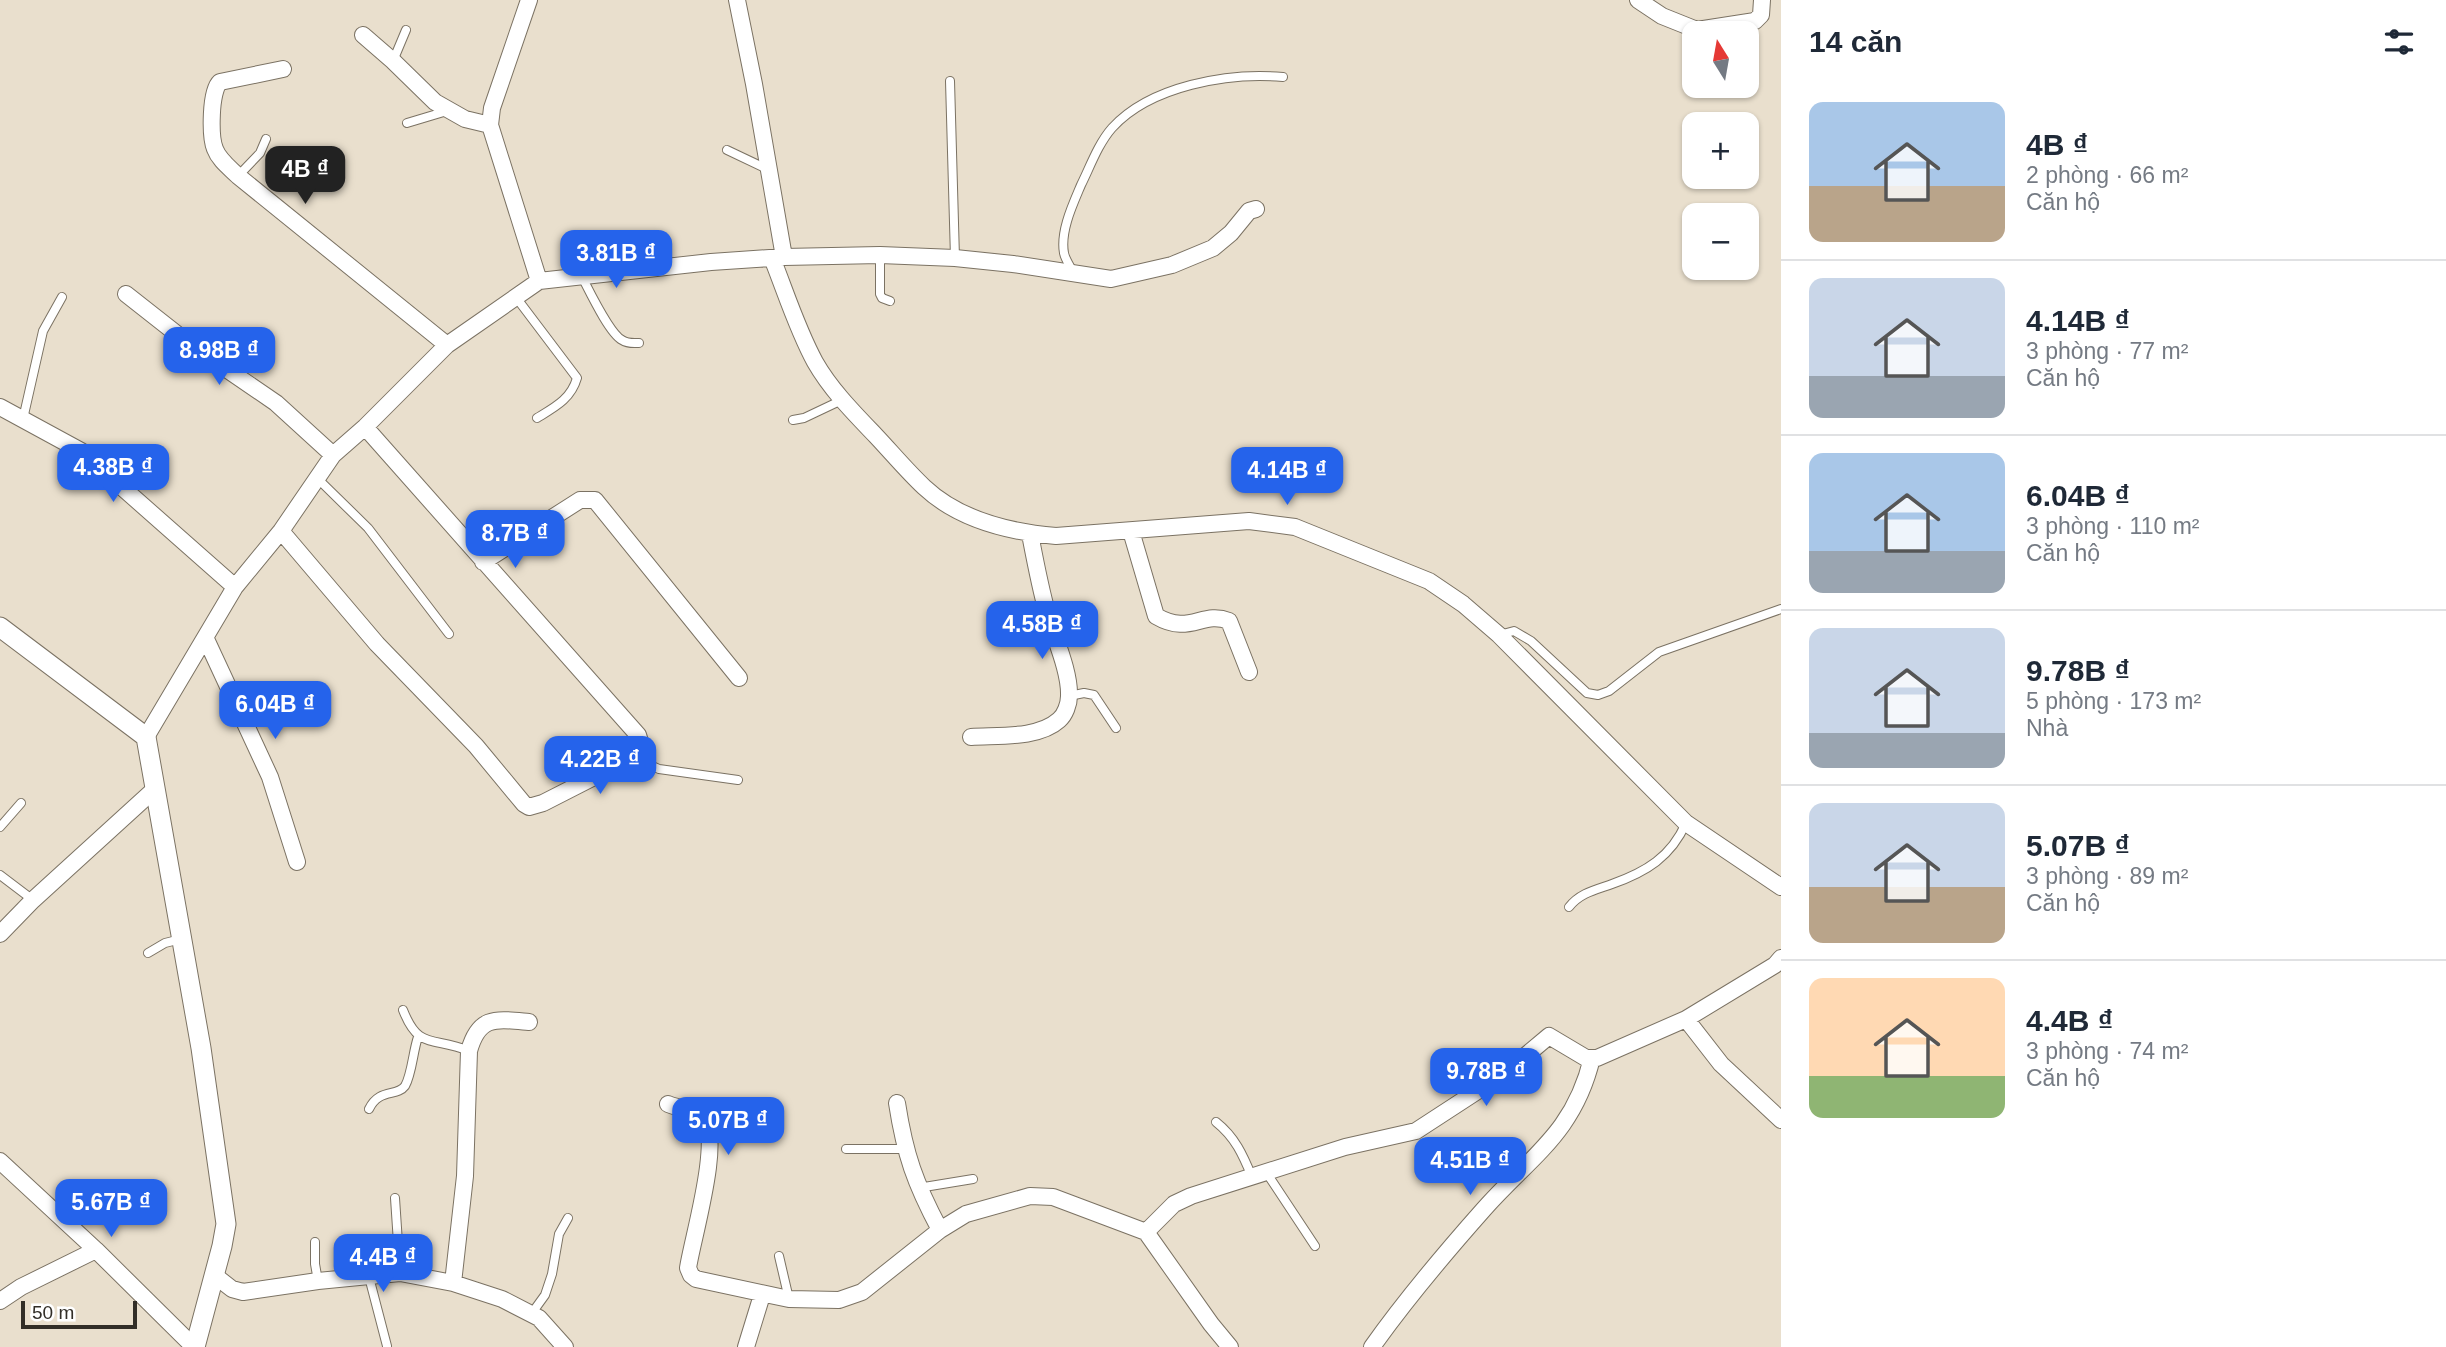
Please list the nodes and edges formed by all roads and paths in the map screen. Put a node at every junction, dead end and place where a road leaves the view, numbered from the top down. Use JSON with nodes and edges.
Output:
{"nodes":[{"id":1,"x":529,"y":0,"type":"edge"},
{"id":2,"x":737,"y":0,"type":"edge"},
{"id":3,"x":1638,"y":0,"type":"edge"},
{"id":4,"x":1762,"y":0,"type":"edge"},
{"id":5,"x":406,"y":30,"type":"dead end"},
{"id":6,"x":363,"y":35,"type":"dead end"},
{"id":7,"x":393,"y":61,"type":"junction"},
{"id":8,"x":283,"y":69,"type":"dead end"},
{"id":9,"x":1283,"y":77,"type":"dead end"},
{"id":10,"x":950,"y":81,"type":"dead end"},
{"id":11,"x":448,"y":110,"type":"junction"},
{"id":12,"x":407,"y":123,"type":"dead end"},
{"id":13,"x":490,"y":125,"type":"junction"},
{"id":14,"x":266,"y":139,"type":"dead end"},
{"id":15,"x":727,"y":150,"type":"dead end"},
{"id":16,"x":767,"y":169,"type":"junction"},
{"id":17,"x":238,"y":176,"type":"junction"},
{"id":18,"x":1256,"y":209,"type":"dead end"},
{"id":19,"x":880,"y":255,"type":"junction"},
{"id":20,"x":778,"y":258,"type":"junction"},
{"id":21,"x":955,"y":258,"type":"junction"},
{"id":22,"x":1073,"y":272,"type":"junction"},
{"id":23,"x":581,"y":275,"type":"junction"},
{"id":24,"x":539,"y":281,"type":"junction"},
{"id":25,"x":126,"y":294,"type":"dead end"},
{"id":26,"x":515,"y":296,"type":"junction"},
{"id":27,"x":62,"y":297,"type":"dead end"},
{"id":28,"x":890,"y":301,"type":"dead end"},
{"id":29,"x":639,"y":343,"type":"dead end"},
{"id":30,"x":447,"y":345,"type":"junction"},
{"id":31,"x":842,"y":400,"type":"junction"},
{"id":32,"x":0,"y":407,"type":"edge"},
{"id":33,"x":537,"y":418,"type":"dead end"},
{"id":34,"x":23,"y":419,"type":"junction"},
{"id":35,"x":793,"y":420,"type":"dead end"},
{"id":36,"x":365,"y":427,"type":"junction"},
{"id":37,"x":333,"y":455,"type":"junction"},
{"id":38,"x":317,"y":478,"type":"junction"},
{"id":39,"x":281,"y":531,"type":"junction"},
{"id":40,"x":1131,"y":531,"type":"junction"},
{"id":41,"x":1030,"y":534,"type":"junction"},
{"id":42,"x":483,"y":562,"type":"junction"},
{"id":43,"x":235,"y":587,"type":"junction"},
{"id":44,"x":1781,"y":609,"type":"edge"},
{"id":45,"x":0,"y":626,"type":"edge"},
{"id":46,"x":449,"y":634,"type":"dead end"},
{"id":47,"x":1499,"y":635,"type":"junction"},
{"id":48,"x":206,"y":639,"type":"junction"},
{"id":49,"x":1249,"y":673,"type":"dead end"},
{"id":50,"x":738,"y":678,"type":"dead end"},
{"id":51,"x":1069,"y":696,"type":"junction"},
{"id":52,"x":1116,"y":728,"type":"dead end"},
{"id":53,"x":145,"y":737,"type":"junction"},
{"id":54,"x":971,"y":737,"type":"dead end"},
{"id":55,"x":634,"y":758,"type":"junction"},
{"id":56,"x":738,"y":780,"type":"dead end"},
{"id":57,"x":156,"y":788,"type":"junction"},
{"id":58,"x":21,"y":803,"type":"dead end"},
{"id":59,"x":1686,"y":823,"type":"junction"},
{"id":60,"x":0,"y":827,"type":"edge"},
{"id":61,"x":297,"y":862,"type":"dead end"},
{"id":62,"x":0,"y":875,"type":"edge"},
{"id":63,"x":1781,"y":887,"type":"edge"},
{"id":64,"x":33,"y":900,"type":"junction"},
{"id":65,"x":1569,"y":907,"type":"dead end"},
{"id":66,"x":0,"y":934,"type":"edge"},
{"id":67,"x":181,"y":939,"type":"junction"},
{"id":68,"x":148,"y":953,"type":"dead end"},
{"id":69,"x":1781,"y":958,"type":"edge"},
{"id":70,"x":402,"y":1010,"type":"dead end"},
{"id":71,"x":1686,"y":1020,"type":"junction"},
{"id":72,"x":529,"y":1022,"type":"dead end"},
{"id":73,"x":418,"y":1037,"type":"junction"},
{"id":74,"x":469,"y":1051,"type":"junction"},
{"id":75,"x":1592,"y":1058,"type":"junction"},
{"id":76,"x":897,"y":1103,"type":"dead end"},
{"id":77,"x":668,"y":1104,"type":"dead end"},
{"id":78,"x":369,"y":1109,"type":"dead end"},
{"id":79,"x":1781,"y":1119,"type":"edge"},
{"id":80,"x":1216,"y":1122,"type":"dead end"},
{"id":81,"x":846,"y":1149,"type":"dead end"},
{"id":82,"x":905,"y":1149,"type":"junction"},
{"id":83,"x":0,"y":1161,"type":"edge"},
{"id":84,"x":1259,"y":1175,"type":"junction"},
{"id":85,"x":973,"y":1179,"type":"dead end"},
{"id":86,"x":918,"y":1188,"type":"junction"},
{"id":87,"x":395,"y":1198,"type":"dead end"},
{"id":88,"x":568,"y":1218,"type":"dead end"},
{"id":89,"x":940,"y":1230,"type":"junction"},
{"id":90,"x":1146,"y":1232,"type":"junction"},
{"id":91,"x":316,"y":1242,"type":"dead end"},
{"id":92,"x":1315,"y":1246,"type":"dead end"},
{"id":93,"x":96,"y":1250,"type":"junction"},
{"id":94,"x":779,"y":1256,"type":"dead end"},
{"id":95,"x":400,"y":1273,"type":"junction"},
{"id":96,"x":214,"y":1275,"type":"junction"},
{"id":97,"x":369,"y":1277,"type":"junction"},
{"id":98,"x":318,"y":1281,"type":"junction"},
{"id":99,"x":453,"y":1283,"type":"junction"},
{"id":100,"x":762,"y":1295,"type":"junction"},
{"id":101,"x":789,"y":1299,"type":"junction"},
{"id":102,"x":0,"y":1301,"type":"edge"},
{"id":103,"x":532,"y":1312,"type":"junction"},
{"id":104,"x":387,"y":1346,"type":"edge"},
{"id":105,"x":194,"y":1347,"type":"edge"},
{"id":106,"x":565,"y":1347,"type":"edge"},
{"id":107,"x":746,"y":1347,"type":"edge"},
{"id":108,"x":1230,"y":1347,"type":"edge"},
{"id":109,"x":1372,"y":1347,"type":"edge"}],
"edges":[{"from":1,"to":13,"type":"street"},
{"from":2,"to":16,"type":"street"},
{"from":3,"to":4,"type":"street"},
{"from":5,"to":7,"type":"lane"},
{"from":6,"to":7,"type":"street"},
{"from":7,"to":11,"type":"street"},
{"from":8,"to":17,"type":"street"},
{"from":9,"to":22,"type":"lane"},
{"from":10,"to":21,"type":"lane"},
{"from":11,"to":12,"type":"lane"},
{"from":11,"to":13,"type":"street"},
{"from":13,"to":24,"type":"street"},
{"from":14,"to":17,"type":"lane"},
{"from":15,"to":16,"type":"lane"},
{"from":16,"to":20,"type":"street"},
{"from":17,"to":30,"type":"street"},
{"from":18,"to":22,"type":"street"},
{"from":19,"to":20,"type":"street"},
{"from":19,"to":21,"type":"street"},
{"from":19,"to":28,"type":"lane"},
{"from":20,"to":23,"type":"street"},
{"from":20,"to":31,"type":"street"},
{"from":21,"to":22,"type":"street"},
{"from":23,"to":24,"type":"street"},
{"from":23,"to":29,"type":"lane"},
{"from":24,"to":26,"type":"street"},
{"from":25,"to":37,"type":"street"},
{"from":26,"to":30,"type":"street"},
{"from":26,"to":33,"type":"lane"},
{"from":27,"to":34,"type":"lane"},
{"from":30,"to":36,"type":"street"},
{"from":31,"to":35,"type":"lane"},
{"from":31,"to":41,"type":"street"},
{"from":32,"to":34,"type":"street"},
{"from":34,"to":43,"type":"street"},
{"from":36,"to":37,"type":"street"},
{"from":36,"to":42,"type":"street"},
{"from":37,"to":38,"type":"street"},
{"from":38,"to":39,"type":"street"},
{"from":38,"to":46,"type":"lane"},
{"from":39,"to":43,"type":"street"},
{"from":39,"to":55,"type":"street"},
{"from":40,"to":41,"type":"street"},
{"from":40,"to":47,"type":"street"},
{"from":40,"to":49,"type":"street"},
{"from":41,"to":51,"type":"street"},
{"from":42,"to":50,"type":"street"},
{"from":42,"to":55,"type":"street"},
{"from":43,"to":48,"type":"street"},
{"from":44,"to":47,"type":"lane"},
{"from":45,"to":53,"type":"street"},
{"from":47,"to":59,"type":"street"},
{"from":48,"to":53,"type":"street"},
{"from":48,"to":61,"type":"street"},
{"from":51,"to":52,"type":"lane"},
{"from":51,"to":54,"type":"street"},
{"from":53,"to":57,"type":"street"},
{"from":55,"to":56,"type":"lane"},
{"from":57,"to":64,"type":"street"},
{"from":57,"to":67,"type":"street"},
{"from":58,"to":60,"type":"lane"},
{"from":59,"to":63,"type":"street"},
{"from":59,"to":65,"type":"lane"},
{"from":62,"to":64,"type":"lane"},
{"from":64,"to":66,"type":"street"},
{"from":67,"to":68,"type":"lane"},
{"from":67,"to":96,"type":"street"},
{"from":69,"to":71,"type":"street"},
{"from":70,"to":73,"type":"lane"},
{"from":71,"to":75,"type":"street"},
{"from":71,"to":79,"type":"street"},
{"from":72,"to":74,"type":"street"},
{"from":73,"to":74,"type":"lane"},
{"from":73,"to":78,"type":"lane"},
{"from":74,"to":99,"type":"street"},
{"from":75,"to":84,"type":"street"},
{"from":75,"to":109,"type":"street"},
{"from":76,"to":82,"type":"street"},
{"from":77,"to":100,"type":"street"},
{"from":80,"to":84,"type":"lane"},
{"from":81,"to":82,"type":"lane"},
{"from":82,"to":86,"type":"street"},
{"from":83,"to":93,"type":"street"},
{"from":84,"to":90,"type":"street"},
{"from":84,"to":92,"type":"lane"},
{"from":85,"to":86,"type":"lane"},
{"from":86,"to":89,"type":"street"},
{"from":87,"to":95,"type":"lane"},
{"from":88,"to":103,"type":"lane"},
{"from":89,"to":90,"type":"street"},
{"from":89,"to":101,"type":"street"},
{"from":90,"to":108,"type":"street"},
{"from":91,"to":98,"type":"lane"},
{"from":93,"to":102,"type":"street"},
{"from":93,"to":105,"type":"street"},
{"from":94,"to":101,"type":"lane"},
{"from":95,"to":97,"type":"street"},
{"from":95,"to":99,"type":"street"},
{"from":96,"to":98,"type":"street"},
{"from":96,"to":105,"type":"street"},
{"from":97,"to":98,"type":"street"},
{"from":97,"to":104,"type":"lane"},
{"from":99,"to":103,"type":"street"},
{"from":100,"to":101,"type":"street"},
{"from":100,"to":107,"type":"street"},
{"from":103,"to":106,"type":"street"}]}
